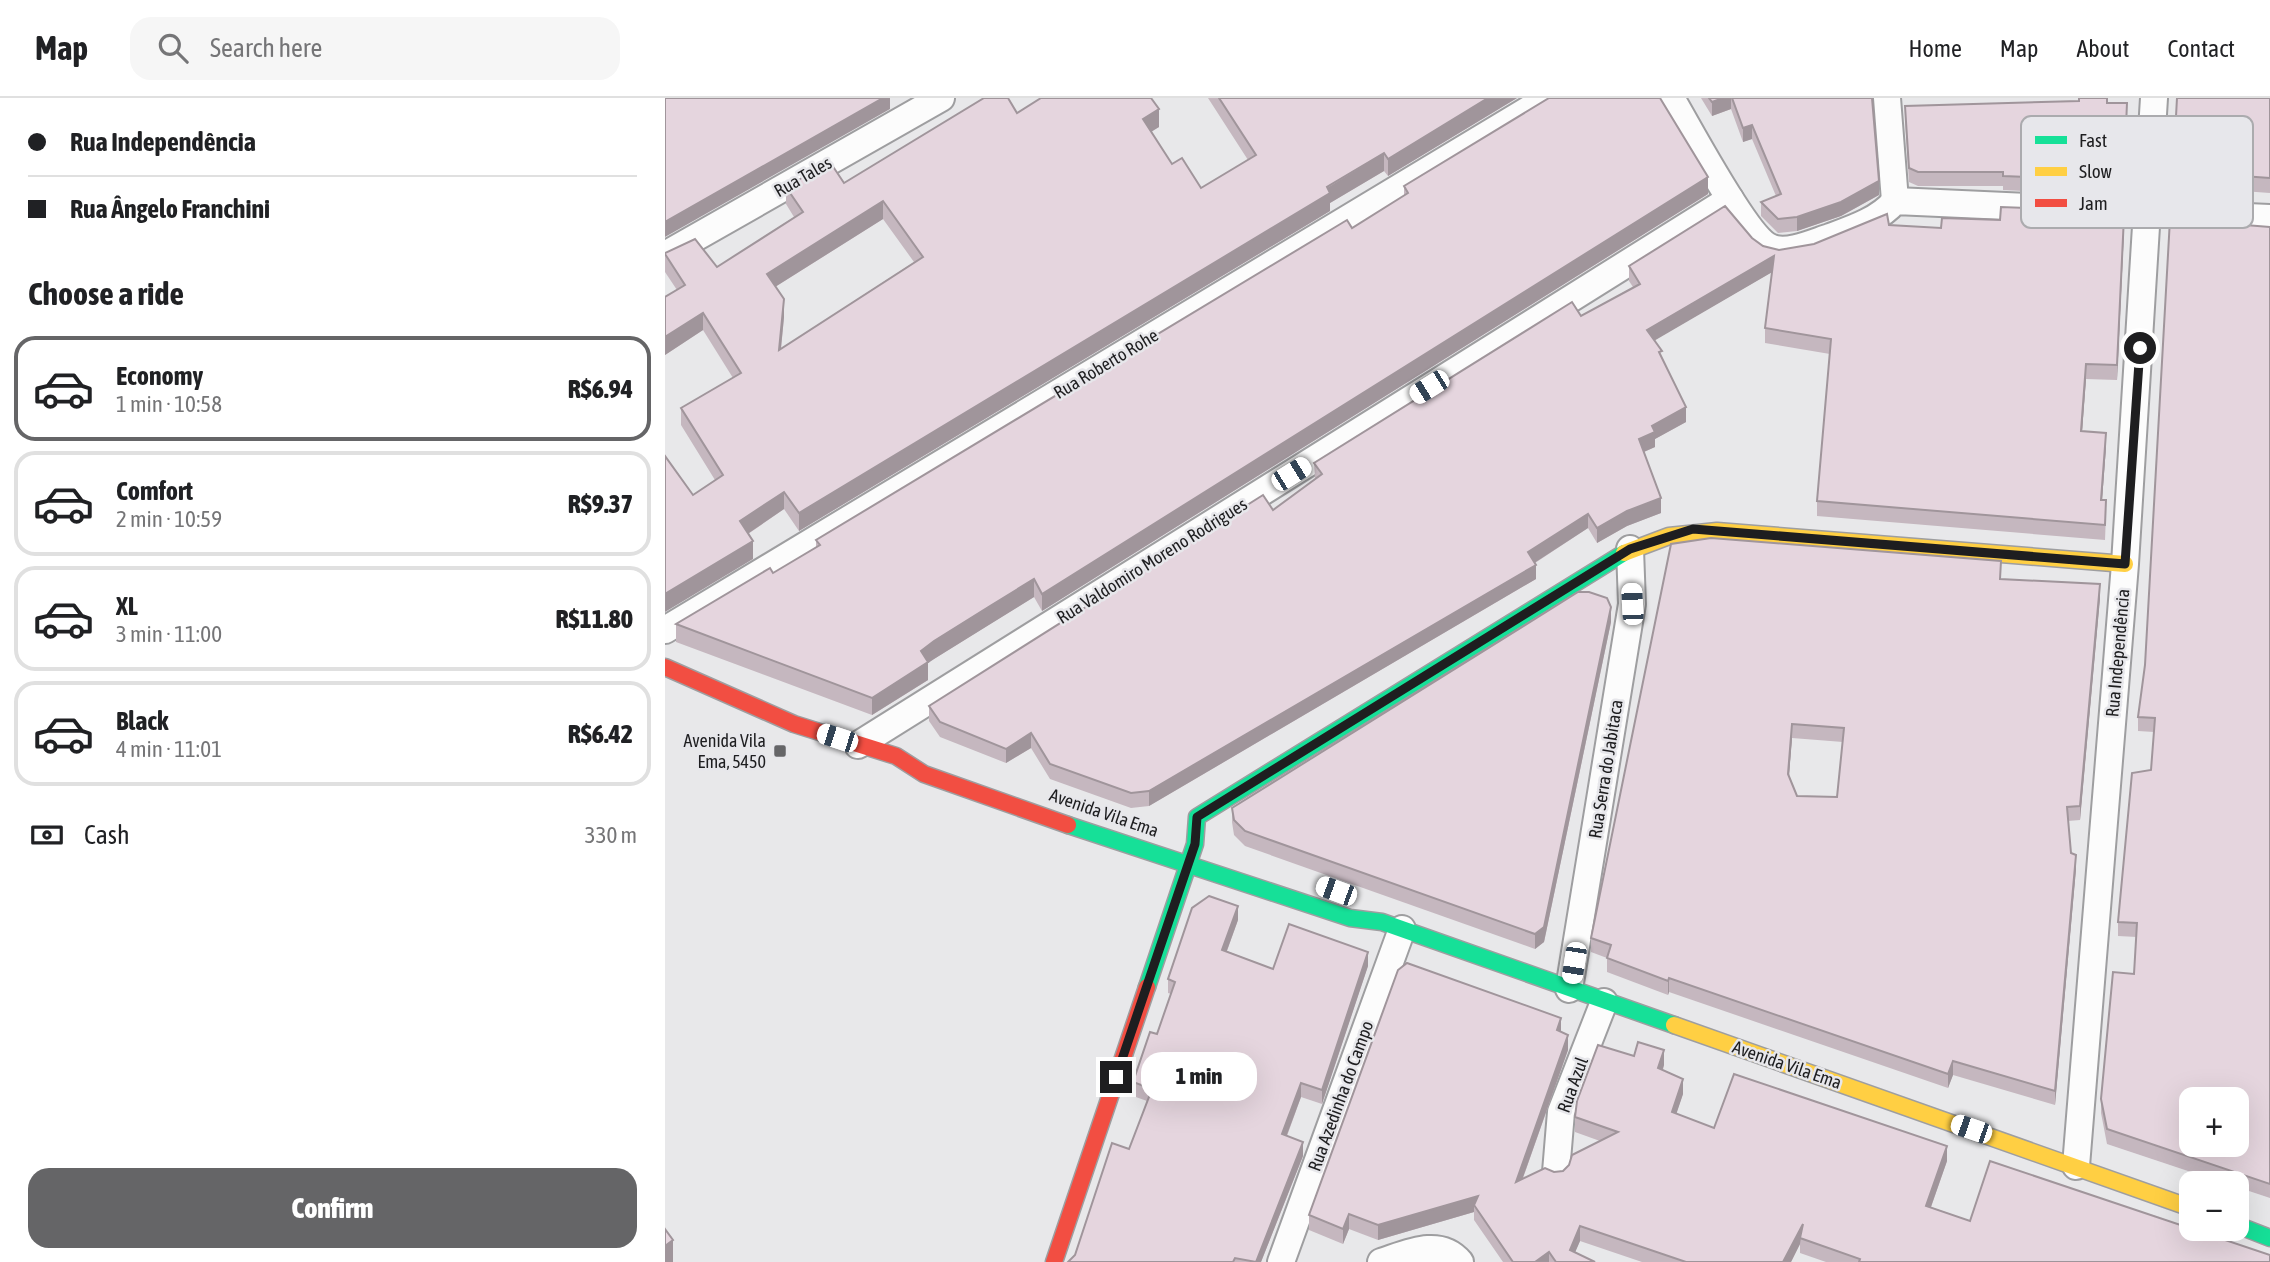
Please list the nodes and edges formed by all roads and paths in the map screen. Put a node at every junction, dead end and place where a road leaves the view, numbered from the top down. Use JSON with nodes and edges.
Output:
{"nodes":[{"id":1,"x":941,"y":98,"type":"edge"},
{"id":2,"x":1548,"y":98,"type":"edge"},
{"id":3,"x":1671,"y":98,"type":"edge"},
{"id":4,"x":1887,"y":98,"type":"edge"},
{"id":5,"x":2154,"y":98,"type":"edge"},
{"id":6,"x":2153,"y":116,"type":"edge"},
{"id":7,"x":1730,"y":198,"type":"junction"},
{"id":8,"x":1895,"y":201,"type":"junction"},
{"id":9,"x":2021,"y":207,"type":"edge"},
{"id":10,"x":2148,"y":228,"type":"edge"},
{"id":11,"x":665,"y":255,"type":"edge"},
{"id":12,"x":1630,"y":549,"type":"junction"},
{"id":13,"x":2125,"y":564,"type":"junction"},
{"id":14,"x":665,"y":630,"type":"edge"},
{"id":15,"x":665,"y":667,"type":"edge"},
{"id":16,"x":858,"y":745,"type":"junction"},
{"id":17,"x":919,"y":754,"type":"dead end"},
{"id":18,"x":896,"y":756,"type":"junction"},
{"id":19,"x":1189,"y":842,"type":"junction"},
{"id":20,"x":1213,"y":850,"type":"dead end"},
{"id":21,"x":1188,"y":865,"type":"junction"},
{"id":22,"x":1363,"y":906,"type":"dead end"},
{"id":23,"x":1392,"y":926,"type":"junction"},
{"id":24,"x":1569,"y":989,"type":"junction"},
{"id":25,"x":1604,"y":1002,"type":"junction"},
{"id":26,"x":2076,"y":1166,"type":"junction"},
{"id":27,"x":1556,"y":1172,"type":"edge"},
{"id":28,"x":2179,"y":1205,"type":"edge"},
{"id":29,"x":2249,"y":1230,"type":"edge"},
{"id":30,"x":2270,"y":1238,"type":"edge"},
{"id":31,"x":1054,"y":1262,"type":"edge"},
{"id":32,"x":1281,"y":1262,"type":"edge"},
{"id":33,"x":1381,"y":1262,"type":"edge"},
{"id":34,"x":1460,"y":1262,"type":"edge"}],
"edges":[{"from":1,"to":11,"type":"street","name":"Rua Tales"},
{"from":2,"to":14,"type":"street","name":"Rua Roberto Rohe"},
{"from":3,"to":7,"type":"street"},
{"from":4,"to":8,"type":"street"},
{"from":5,"to":6,"type":"street","name":"Rua Independência"},
{"from":7,"to":8,"type":"street"},
{"from":7,"to":16,"type":"street","name":"Rua Valdomiro Moreno Rodrigues"},
{"from":8,"to":9,"type":"street"},
{"from":10,"to":13,"type":"street","name":"Rua Independência"},
{"from":12,"to":13,"type":"main road"},
{"from":12,"to":19,"type":"main road"},
{"from":12,"to":24,"type":"street","name":"Rua Serra do Jabitaca"},
{"from":13,"to":26,"type":"street","name":"Rua Independência"},
{"from":15,"to":16,"type":"main road","name":"Avenida Vila Ema"},
{"from":16,"to":18,"type":"main road","name":"Avenida Vila Ema"},
{"from":17,"to":18,"type":"main road","name":"Avenida Vila Ema"},
{"from":18,"to":21,"type":"main road","name":"Avenida Vila Ema"},
{"from":19,"to":20,"type":"main road"},
{"from":19,"to":21,"type":"main road"},
{"from":21,"to":23,"type":"main road","name":"Avenida Vila Ema"},
{"from":21,"to":31,"type":"main road"},
{"from":22,"to":23,"type":"main road","name":"Avenida Vila Ema"},
{"from":23,"to":24,"type":"main road","name":"Avenida Vila Ema"},
{"from":23,"to":32,"type":"street","name":"Rua Azedinha do Campo"},
{"from":24,"to":25,"type":"main road","name":"Avenida Vila Ema"},
{"from":25,"to":26,"type":"main road","name":"Avenida Vila Ema"},
{"from":25,"to":27,"type":"street","name":"Rua Azul"},
{"from":26,"to":28,"type":"main road","name":"Avenida Vila Ema"},
{"from":29,"to":30,"type":"main road"},
{"from":33,"to":34,"type":"street"}]}
